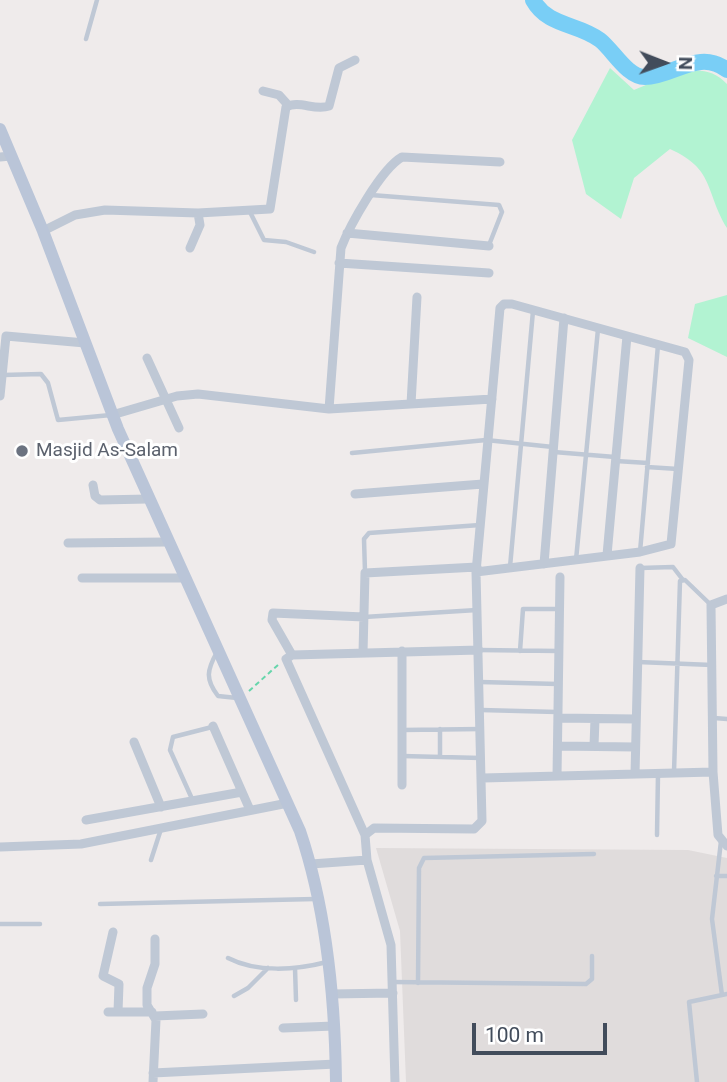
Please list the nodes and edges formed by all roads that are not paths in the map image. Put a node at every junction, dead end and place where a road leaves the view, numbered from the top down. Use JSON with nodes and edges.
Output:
{"nodes":[{"id":1,"x":97,"y":0,"type":"edge"},
{"id":2,"x":86,"y":39,"type":"dead end"},
{"id":3,"x":355,"y":60,"type":"dead end"},
{"id":4,"x":262,"y":91,"type":"dead end"},
{"id":5,"x":288,"y":105,"type":"junction"},
{"id":6,"x":0,"y":129,"type":"edge"},
{"id":7,"x":5,"y":157,"type":"edge"},
{"id":8,"x":500,"y":162,"type":"dead end"},
{"id":9,"x":371,"y":195,"type":"junction"},
{"id":10,"x":250,"y":212,"type":"junction"},
{"id":11,"x":198,"y":213,"type":"junction"},
{"id":12,"x":43,"y":231,"type":"junction"},
{"id":13,"x":347,"y":233,"type":"junction"},
{"id":14,"x":489,"y":246,"type":"joint"},
{"id":15,"x":190,"y":248,"type":"dead end"},
{"id":16,"x":314,"y":252,"type":"dead end"},
{"id":17,"x":339,"y":263,"type":"junction"},
{"id":18,"x":489,"y":273,"type":"dead end"},
{"id":19,"x":417,"y":297,"type":"dead end"},
{"id":20,"x":533,"y":310,"type":"junction"},
{"id":21,"x":564,"y":318,"type":"junction"},
{"id":22,"x":598,"y":328,"type":"junction"},
{"id":23,"x":3,"y":336,"type":"edge"},
{"id":24,"x":627,"y":336,"type":"junction"},
{"id":25,"x":85,"y":344,"type":"junction"},
{"id":26,"x":658,"y":344,"type":"junction"},
{"id":27,"x":147,"y":358,"type":"dead end"},
{"id":28,"x":1,"y":375,"type":"edge"},
{"id":29,"x":0,"y":396,"type":"edge"},
{"id":30,"x":167,"y":399,"type":"junction"},
{"id":31,"x":492,"y":399,"type":"junction"},
{"id":32,"x":411,"y":404,"type":"junction"},
{"id":33,"x":329,"y":409,"type":"junction"},
{"id":34,"x":112,"y":415,"type":"junction"},
{"id":35,"x":179,"y":428,"type":"dead end"},
{"id":36,"x":486,"y":440,"type":"junction"},
{"id":37,"x":521,"y":443,"type":"junction"},
{"id":38,"x":553,"y":449,"type":"junction"},
{"id":39,"x":352,"y":453,"type":"dead end"},
{"id":40,"x":586,"y":455,"type":"junction"},
{"id":41,"x":616,"y":459,"type":"junction"},
{"id":42,"x":648,"y":465,"type":"junction"},
{"id":43,"x":679,"y":469,"type":"junction"},
{"id":44,"x":482,"y":484,"type":"junction"},
{"id":45,"x":93,"y":485,"type":"dead end"},
{"id":46,"x":355,"y":494,"type":"dead end"},
{"id":47,"x":148,"y":499,"type":"junction"},
{"id":48,"x":480,"y":525,"type":"junction"},
{"id":49,"x":166,"y":542,"type":"junction"},
{"id":50,"x":68,"y":543,"type":"dead end"},
{"id":51,"x":640,"y":552,"type":"junction"},
{"id":52,"x":607,"y":555,"type":"junction"},
{"id":53,"x":576,"y":560,"type":"junction"},
{"id":54,"x":544,"y":564,"type":"junction"},
{"id":55,"x":510,"y":568,"type":"junction"},
{"id":56,"x":640,"y":568,"type":"joint"},
{"id":57,"x":477,"y":569,"type":"junction"},
{"id":58,"x":365,"y":573,"type":"junction"},
{"id":59,"x":560,"y":577,"type":"dead end"},
{"id":60,"x":82,"y":578,"type":"dead end"},
{"id":61,"x":183,"y":579,"type":"junction"},
{"id":62,"x":683,"y":580,"type":"junction"},
{"id":63,"x":727,"y":599,"type":"edge"},
{"id":64,"x":711,"y":605,"type":"junction"},
{"id":65,"x":559,"y":609,"type":"junction"},
{"id":66,"x":478,"y":610,"type":"junction"},
{"id":67,"x":364,"y":617,"type":"junction"},
{"id":68,"x":479,"y":650,"type":"junction"},
{"id":69,"x":217,"y":651,"type":"junction"},
{"id":70,"x":402,"y":651,"type":"junction"},
{"id":71,"x":520,"y":651,"type":"junction"},
{"id":72,"x":559,"y":651,"type":"junction"},
{"id":73,"x":363,"y":653,"type":"junction"},
{"id":74,"x":292,"y":655,"type":"junction"},
{"id":75,"x":637,"y":662,"type":"junction"},
{"id":76,"x":677,"y":664,"type":"junction"},
{"id":77,"x":712,"y":665,"type":"junction"},
{"id":78,"x":480,"y":682,"type":"junction"},
{"id":79,"x":558,"y":684,"type":"junction"},
{"id":80,"x":240,"y":701,"type":"junction"},
{"id":81,"x":481,"y":710,"type":"junction"},
{"id":82,"x":558,"y":715,"type":"junction"},
{"id":83,"x":713,"y":718,"type":"junction"},
{"id":84,"x":595,"y":719,"type":"junction"},
{"id":85,"x":636,"y":719,"type":"junction"},
{"id":86,"x":727,"y":719,"type":"edge"},
{"id":87,"x":213,"y":726,"type":"joint"},
{"id":88,"x":440,"y":729,"type":"junction"},
{"id":89,"x":481,"y":729,"type":"junction"},
{"id":90,"x":401,"y":730,"type":"junction"},
{"id":91,"x":134,"y":742,"type":"dead end"},
{"id":92,"x":558,"y":746,"type":"junction"},
{"id":93,"x":594,"y":746,"type":"junction"},
{"id":94,"x":635,"y":747,"type":"junction"},
{"id":95,"x":402,"y":756,"type":"junction"},
{"id":96,"x":440,"y":757,"type":"junction"},
{"id":97,"x":482,"y":758,"type":"junction"},
{"id":98,"x":674,"y":772,"type":"junction"},
{"id":99,"x":713,"y":772,"type":"junction"},
{"id":100,"x":635,"y":774,"type":"junction"},
{"id":101,"x":658,"y":774,"type":"junction"},
{"id":102,"x":558,"y":776,"type":"junction"},
{"id":103,"x":483,"y":778,"type":"junction"},
{"id":104,"x":402,"y":785,"type":"dead end"},
{"id":105,"x":242,"y":792,"type":"junction"},
{"id":106,"x":193,"y":801,"type":"junction"},
{"id":107,"x":288,"y":803,"type":"junction"},
{"id":108,"x":161,"y":807,"type":"junction"},
{"id":109,"x":250,"y":810,"type":"junction"},
{"id":110,"x":86,"y":820,"type":"dead end"},
{"id":111,"x":161,"y":828,"type":"junction"},
{"id":112,"x":365,"y":835,"type":"junction"},
{"id":113,"x":657,"y":835,"type":"dead end"},
{"id":114,"x":724,"y":844,"type":"edge"},
{"id":115,"x":0,"y":847,"type":"edge"},
{"id":116,"x":594,"y":854,"type":"dead end"},
{"id":117,"x":151,"y":860,"type":"dead end"},
{"id":118,"x":367,"y":860,"type":"junction"},
{"id":119,"x":311,"y":864,"type":"junction"},
{"id":120,"x":716,"y":876,"type":"junction"},
{"id":121,"x":727,"y":876,"type":"edge"},
{"id":122,"x":319,"y":898,"type":"junction"},
{"id":123,"x":100,"y":904,"type":"dead end"},
{"id":124,"x":40,"y":923,"type":"dead end"},
{"id":125,"x":0,"y":924,"type":"edge"},
{"id":126,"x":113,"y":932,"type":"dead end"},
{"id":127,"x":155,"y":939,"type":"dead end"},
{"id":128,"x":592,"y":956,"type":"dead end"},
{"id":129,"x":228,"y":958,"type":"dead end"},
{"id":130,"x":328,"y":962,"type":"junction"},
{"id":131,"x":268,"y":967,"type":"junction"},
{"id":132,"x":296,"y":968,"type":"junction"},
{"id":133,"x":393,"y":982,"type":"junction"},
{"id":134,"x":418,"y":983,"type":"junction"},
{"id":135,"x":393,"y":993,"type":"junction"},
{"id":136,"x":332,"y":994,"type":"junction"},
{"id":137,"x":724,"y":995,"type":"edge"},
{"id":138,"x":234,"y":996,"type":"dead end"},
{"id":139,"x":296,"y":1000,"type":"dead end"},
{"id":140,"x":154,"y":1014,"type":"junction"},
{"id":141,"x":202,"y":1014,"type":"dead end"},
{"id":142,"x":334,"y":1026,"type":"junction"},
{"id":143,"x":283,"y":1028,"type":"dead end"},
{"id":144,"x":336,"y":1065,"type":"junction"},
{"id":145,"x":153,"y":1077,"type":"edge"},
{"id":146,"x":336,"y":1082,"type":"edge"},
{"id":147,"x":395,"y":1082,"type":"edge"},
{"id":148,"x":697,"y":1082,"type":"edge"}],
"edges":[{"from":1,"to":2,"type":"lane"},
{"from":3,"to":5,"type":"street"},
{"from":4,"to":5,"type":"street"},
{"from":5,"to":10,"type":"street"},
{"from":6,"to":7,"type":"main road"},
{"from":7,"to":12,"type":"main road"},
{"from":8,"to":9,"type":"street"},
{"from":9,"to":13,"type":"street"},
{"from":9,"to":14,"type":"lane"},
{"from":10,"to":11,"type":"street"},
{"from":10,"to":16,"type":"lane"},
{"from":11,"to":12,"type":"street"},
{"from":11,"to":15,"type":"street"},
{"from":12,"to":25,"type":"main road"},
{"from":13,"to":14,"type":"street"},
{"from":13,"to":17,"type":"street"},
{"from":17,"to":18,"type":"street"},
{"from":17,"to":33,"type":"street"},
{"from":19,"to":32,"type":"street"},
{"from":20,"to":21,"type":"street"},
{"from":20,"to":31,"type":"street"},
{"from":20,"to":37,"type":"lane"},
{"from":21,"to":22,"type":"street"},
{"from":21,"to":38,"type":"street"},
{"from":22,"to":24,"type":"street"},
{"from":22,"to":40,"type":"lane"},
{"from":23,"to":25,"type":"street"},
{"from":23,"to":28,"type":"street"},
{"from":24,"to":26,"type":"street"},
{"from":24,"to":41,"type":"street"},
{"from":25,"to":34,"type":"main road"},
{"from":26,"to":42,"type":"lane"},
{"from":26,"to":43,"type":"street"},
{"from":27,"to":30,"type":"street"},
{"from":28,"to":29,"type":"street"},
{"from":28,"to":34,"type":"lane"},
{"from":30,"to":33,"type":"street"},
{"from":30,"to":34,"type":"street"},
{"from":30,"to":35,"type":"street"},
{"from":31,"to":32,"type":"street"},
{"from":31,"to":36,"type":"street"},
{"from":32,"to":33,"type":"street"},
{"from":34,"to":47,"type":"main road"},
{"from":36,"to":37,"type":"lane"},
{"from":36,"to":39,"type":"lane"},
{"from":36,"to":44,"type":"street"},
{"from":37,"to":38,"type":"lane"},
{"from":37,"to":55,"type":"lane"},
{"from":38,"to":40,"type":"lane"},
{"from":38,"to":54,"type":"street"},
{"from":40,"to":41,"type":"lane"},
{"from":40,"to":53,"type":"lane"},
{"from":41,"to":42,"type":"lane"},
{"from":41,"to":52,"type":"street"},
{"from":42,"to":43,"type":"lane"},
{"from":42,"to":51,"type":"lane"},
{"from":43,"to":51,"type":"street"},
{"from":44,"to":46,"type":"street"},
{"from":44,"to":48,"type":"street"},
{"from":45,"to":47,"type":"street"},
{"from":47,"to":49,"type":"main road"},
{"from":48,"to":57,"type":"street"},
{"from":48,"to":58,"type":"lane"},
{"from":49,"to":50,"type":"street"},
{"from":49,"to":61,"type":"main road"},
{"from":51,"to":52,"type":"street"},
{"from":52,"to":53,"type":"street"},
{"from":53,"to":54,"type":"street"},
{"from":54,"to":55,"type":"street"},
{"from":55,"to":57,"type":"street"},
{"from":56,"to":62,"type":"lane"},
{"from":56,"to":75,"type":"street"},
{"from":57,"to":58,"type":"street"},
{"from":57,"to":66,"type":"street"},
{"from":58,"to":67,"type":"street"},
{"from":59,"to":65,"type":"street"},
{"from":60,"to":61,"type":"street"},
{"from":61,"to":69,"type":"main road"},
{"from":62,"to":64,"type":"lane"},
{"from":62,"to":76,"type":"lane"},
{"from":63,"to":64,"type":"street"},
{"from":64,"to":77,"type":"street"},
{"from":65,"to":71,"type":"lane"},
{"from":65,"to":72,"type":"street"},
{"from":66,"to":67,"type":"lane"},
{"from":66,"to":68,"type":"street"},
{"from":67,"to":73,"type":"street"},
{"from":67,"to":74,"type":"street"},
{"from":68,"to":70,"type":"street"},
{"from":68,"to":71,"type":"lane"},
{"from":68,"to":78,"type":"street"},
{"from":69,"to":80,"type":"main road"},
{"from":69,"to":80,"type":"lane"},
{"from":70,"to":73,"type":"street"},
{"from":70,"to":90,"type":"street"},
{"from":71,"to":72,"type":"lane"},
{"from":72,"to":79,"type":"street"},
{"from":73,"to":74,"type":"street"},
{"from":74,"to":112,"type":"street"},
{"from":75,"to":76,"type":"lane"},
{"from":75,"to":85,"type":"street"},
{"from":76,"to":77,"type":"lane"},
{"from":76,"to":98,"type":"lane"},
{"from":77,"to":83,"type":"street"},
{"from":78,"to":79,"type":"lane"},
{"from":78,"to":81,"type":"street"},
{"from":79,"to":82,"type":"street"},
{"from":80,"to":107,"type":"main road"},
{"from":81,"to":82,"type":"lane"},
{"from":81,"to":89,"type":"street"},
{"from":82,"to":84,"type":"street"},
{"from":82,"to":92,"type":"street"},
{"from":83,"to":86,"type":"lane"},
{"from":83,"to":99,"type":"street"},
{"from":84,"to":85,"type":"street"},
{"from":84,"to":93,"type":"street"},
{"from":85,"to":94,"type":"street"},
{"from":87,"to":105,"type":"street"},
{"from":87,"to":106,"type":"lane"},
{"from":88,"to":89,"type":"lane"},
{"from":88,"to":90,"type":"lane"},
{"from":88,"to":96,"type":"lane"},
{"from":89,"to":97,"type":"street"},
{"from":90,"to":95,"type":"street"},
{"from":91,"to":108,"type":"street"},
{"from":92,"to":93,"type":"street"},
{"from":92,"to":102,"type":"street"},
{"from":93,"to":94,"type":"street"},
{"from":94,"to":100,"type":"street"},
{"from":95,"to":96,"type":"lane"},
{"from":95,"to":104,"type":"street"},
{"from":96,"to":97,"type":"lane"},
{"from":97,"to":103,"type":"street"},
{"from":98,"to":99,"type":"street"},
{"from":98,"to":101,"type":"street"},
{"from":99,"to":114,"type":"street"},
{"from":100,"to":101,"type":"street"},
{"from":100,"to":102,"type":"street"},
{"from":101,"to":113,"type":"lane"},
{"from":102,"to":103,"type":"street"},
{"from":103,"to":112,"type":"street"},
{"from":105,"to":106,"type":"street"},
{"from":105,"to":109,"type":"street"},
{"from":106,"to":108,"type":"street"},
{"from":107,"to":109,"type":"street"},
{"from":107,"to":119,"type":"main road"},
{"from":108,"to":110,"type":"street"},
{"from":109,"to":111,"type":"street"},
{"from":111,"to":115,"type":"street"},
{"from":111,"to":117,"type":"lane"},
{"from":112,"to":118,"type":"street"},
{"from":114,"to":120,"type":"lane"},
{"from":116,"to":134,"type":"lane"},
{"from":118,"to":119,"type":"street"},
{"from":118,"to":133,"type":"street"},
{"from":119,"to":122,"type":"main road"},
{"from":120,"to":121,"type":"lane"},
{"from":120,"to":137,"type":"lane"},
{"from":122,"to":123,"type":"lane"},
{"from":122,"to":130,"type":"main road"},
{"from":124,"to":125,"type":"lane"},
{"from":126,"to":140,"type":"street"},
{"from":127,"to":140,"type":"street"},
{"from":128,"to":134,"type":"lane"},
{"from":129,"to":131,"type":"lane"},
{"from":130,"to":132,"type":"lane"},
{"from":130,"to":136,"type":"main road"},
{"from":131,"to":132,"type":"lane"},
{"from":131,"to":138,"type":"lane"},
{"from":132,"to":139,"type":"lane"},
{"from":133,"to":134,"type":"lane"},
{"from":133,"to":135,"type":"street"},
{"from":135,"to":136,"type":"street"},
{"from":135,"to":147,"type":"street"},
{"from":136,"to":142,"type":"main road"},
{"from":137,"to":148,"type":"lane"},
{"from":140,"to":141,"type":"street"},
{"from":140,"to":145,"type":"street"},
{"from":142,"to":143,"type":"street"},
{"from":142,"to":144,"type":"main road"},
{"from":144,"to":145,"type":"street"},
{"from":144,"to":146,"type":"main road"}]}
